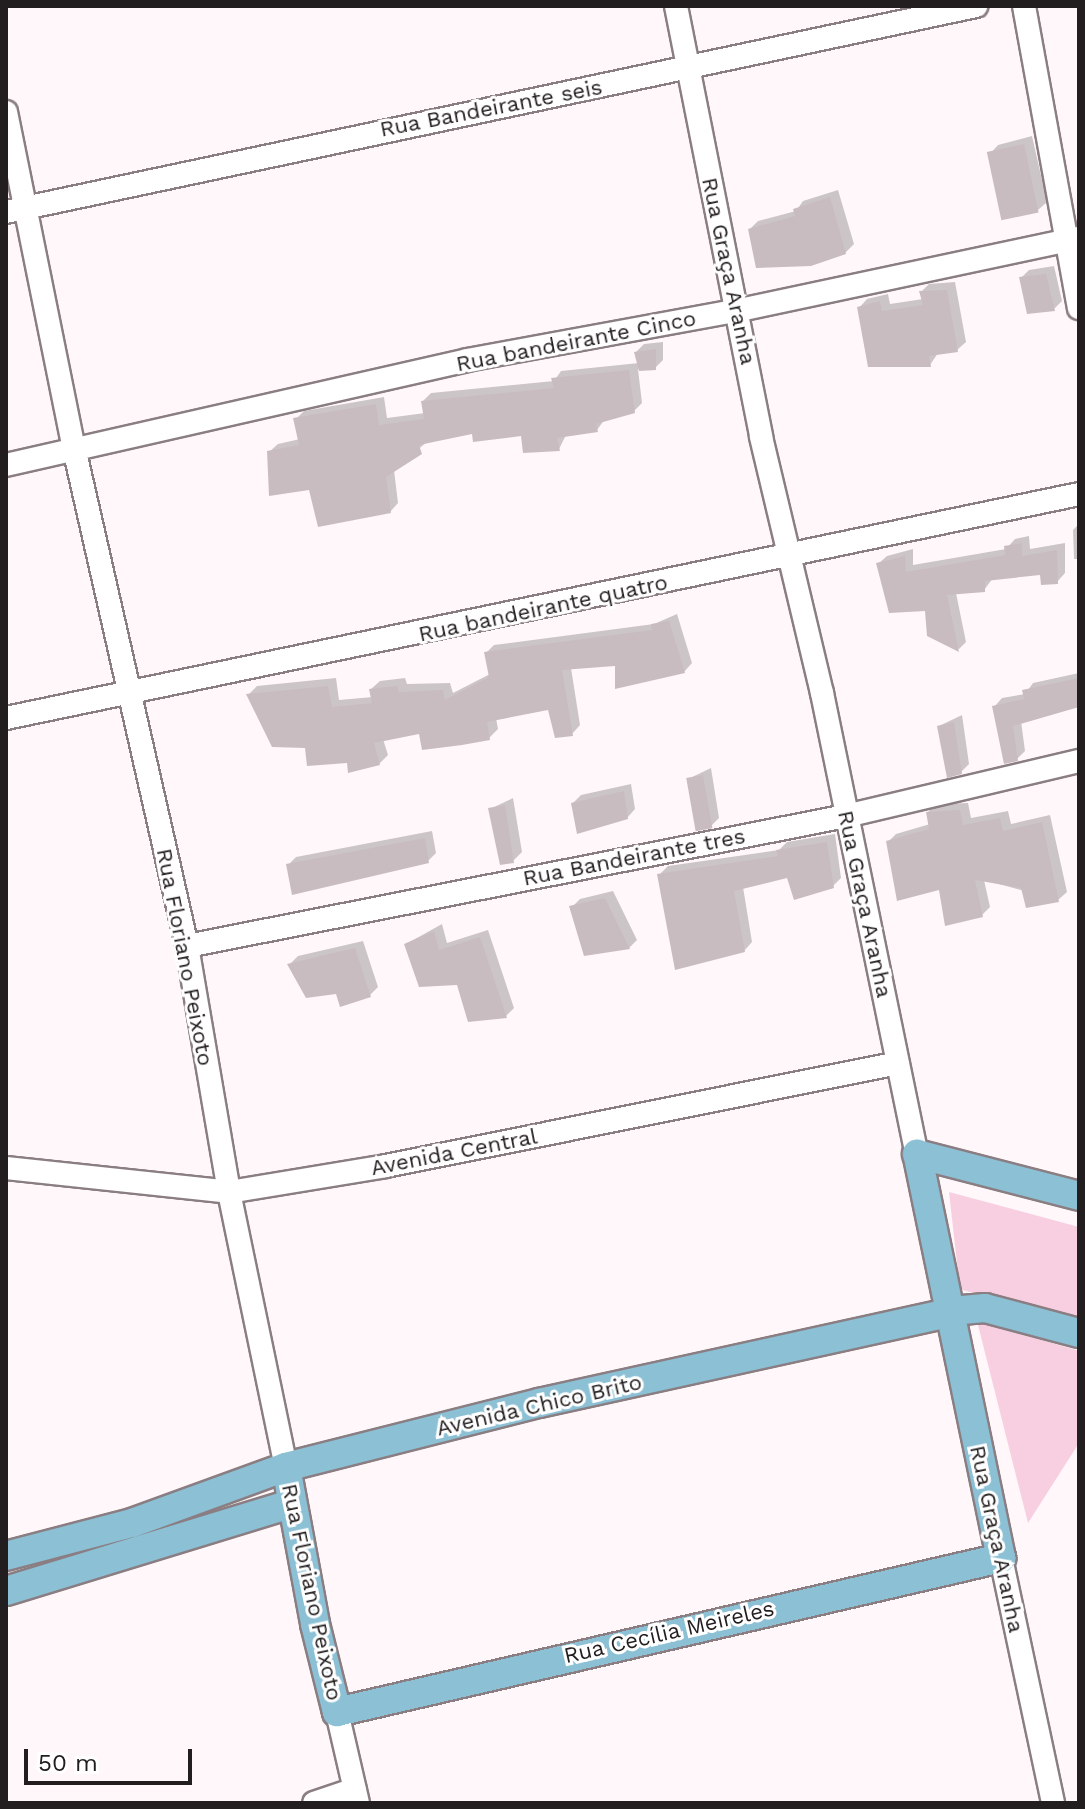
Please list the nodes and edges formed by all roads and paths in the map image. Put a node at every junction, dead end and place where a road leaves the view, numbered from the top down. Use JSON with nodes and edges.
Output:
{"nodes":[{"id":1,"x":676,"y":6,"type":"edge"},
{"id":2,"x":976,"y":6,"type":"edge"},
{"id":3,"x":1024,"y":6,"type":"edge"},
{"id":4,"x":689,"y":69,"type":"junction"},
{"id":5,"x":6,"y":112,"type":"edge"},
{"id":6,"x":16,"y":210,"type":"edge"},
{"id":7,"x":1072,"y":240,"type":"edge"},
{"id":8,"x":1079,"y":308,"type":"edge"},
{"id":9,"x":740,"y":310,"type":"junction"},
{"id":10,"x":74,"y":448,"type":"junction"},
{"id":11,"x":6,"y":465,"type":"edge"},
{"id":12,"x":1079,"y":494,"type":"edge"},
{"id":13,"x":791,"y":556,"type":"junction"},
{"id":14,"x":129,"y":690,"type":"junction"},
{"id":15,"x":6,"y":718,"type":"edge"},
{"id":16,"x":1079,"y":761,"type":"edge"},
{"id":17,"x":846,"y":816,"type":"junction"},
{"id":18,"x":187,"y":946,"type":"junction"},
{"id":19,"x":898,"y":1063,"type":"junction"},
{"id":20,"x":917,"y":1154,"type":"junction"},
{"id":21,"x":6,"y":1168,"type":"edge"},
{"id":22,"x":229,"y":1192,"type":"junction"},
{"id":23,"x":1079,"y":1196,"type":"edge"},
{"id":24,"x":950,"y":1313,"type":"junction"},
{"id":25,"x":1079,"y":1333,"type":"edge"},
{"id":26,"x":286,"y":1467,"type":"junction"},
{"id":27,"x":290,"y":1504,"type":"junction"},
{"id":28,"x":6,"y":1556,"type":"edge"},
{"id":29,"x":1001,"y":1558,"type":"junction"},
{"id":30,"x":6,"y":1591,"type":"edge"},
{"id":31,"x":337,"y":1712,"type":"junction"},
{"id":32,"x":357,"y":1796,"type":"edge"},
{"id":33,"x":314,"y":1803,"type":"edge"},
{"id":34,"x":1053,"y":1803,"type":"edge"}],
"edges":[{"from":1,"to":4,"type":"street","name":"Rua Graça Aranha"},
{"from":2,"to":4,"type":"street","name":"Rua Bandeirante seis"},
{"from":3,"to":7,"type":"street"},
{"from":4,"to":6,"type":"street","name":"Rua Bandeirante seis"},
{"from":4,"to":9,"type":"street","name":"Rua Graça Aranha"},
{"from":5,"to":6,"type":"street","name":"Rua Floriano Peixoto"},
{"from":6,"to":10,"type":"street","name":"Rua Floriano Peixoto"},
{"from":7,"to":8,"type":"street"},
{"from":7,"to":9,"type":"street","name":"Rua bandeirante Cinco"},
{"from":9,"to":10,"type":"street","name":"Rua bandeirante Cinco"},
{"from":9,"to":13,"type":"street","name":"Rua Graça Aranha"},
{"from":10,"to":11,"type":"street","name":"Rua bandeirante Cinco"},
{"from":10,"to":14,"type":"street","name":"Rua Floriano Peixoto"},
{"from":12,"to":13,"type":"street","name":"Rua bandeirante quatro"},
{"from":13,"to":14,"type":"street","name":"Rua bandeirante quatro"},
{"from":13,"to":17,"type":"street","name":"Rua Graça Aranha"},
{"from":14,"to":15,"type":"street","name":"Rua bandeirante quatro"},
{"from":14,"to":18,"type":"street","name":"Rua Floriano Peixoto"},
{"from":16,"to":17,"type":"street","name":"Rua Bandeirante tres"},
{"from":17,"to":18,"type":"street","name":"Rua Bandeirante tres"},
{"from":17,"to":19,"type":"street","name":"Rua Graça Aranha"},
{"from":18,"to":22,"type":"street","name":"Rua Floriano Peixoto"},
{"from":19,"to":20,"type":"street","name":"Rua Graça Aranha"},
{"from":19,"to":22,"type":"street","name":"Avenida Central"},
{"from":20,"to":23,"type":"main road"},
{"from":20,"to":24,"type":"main road","name":"Rua Graça Aranha"},
{"from":21,"to":22,"type":"street","name":"Avenida Central"},
{"from":22,"to":26,"type":"street","name":"Rua Floriano Peixoto"},
{"from":24,"to":25,"type":"main road","name":"Avenida Chico Brito"},
{"from":24,"to":26,"type":"main road","name":"Avenida Chico Brito"},
{"from":24,"to":29,"type":"main road","name":"Rua Graça Aranha"},
{"from":26,"to":27,"type":"main road","name":"Rua Floriano Peixoto"},
{"from":26,"to":28,"type":"main road","name":"Avenida Chico Brito"},
{"from":27,"to":30,"type":"main road"},
{"from":27,"to":31,"type":"main road","name":"Rua Floriano Peixoto"},
{"from":29,"to":31,"type":"main road","name":"Rua Cecília Meireles"},
{"from":29,"to":34,"type":"street","name":"Rua Graça Aranha"},
{"from":31,"to":32,"type":"street","name":"Rua Floriano Peixoto"},
{"from":32,"to":33,"type":"street"}]}
